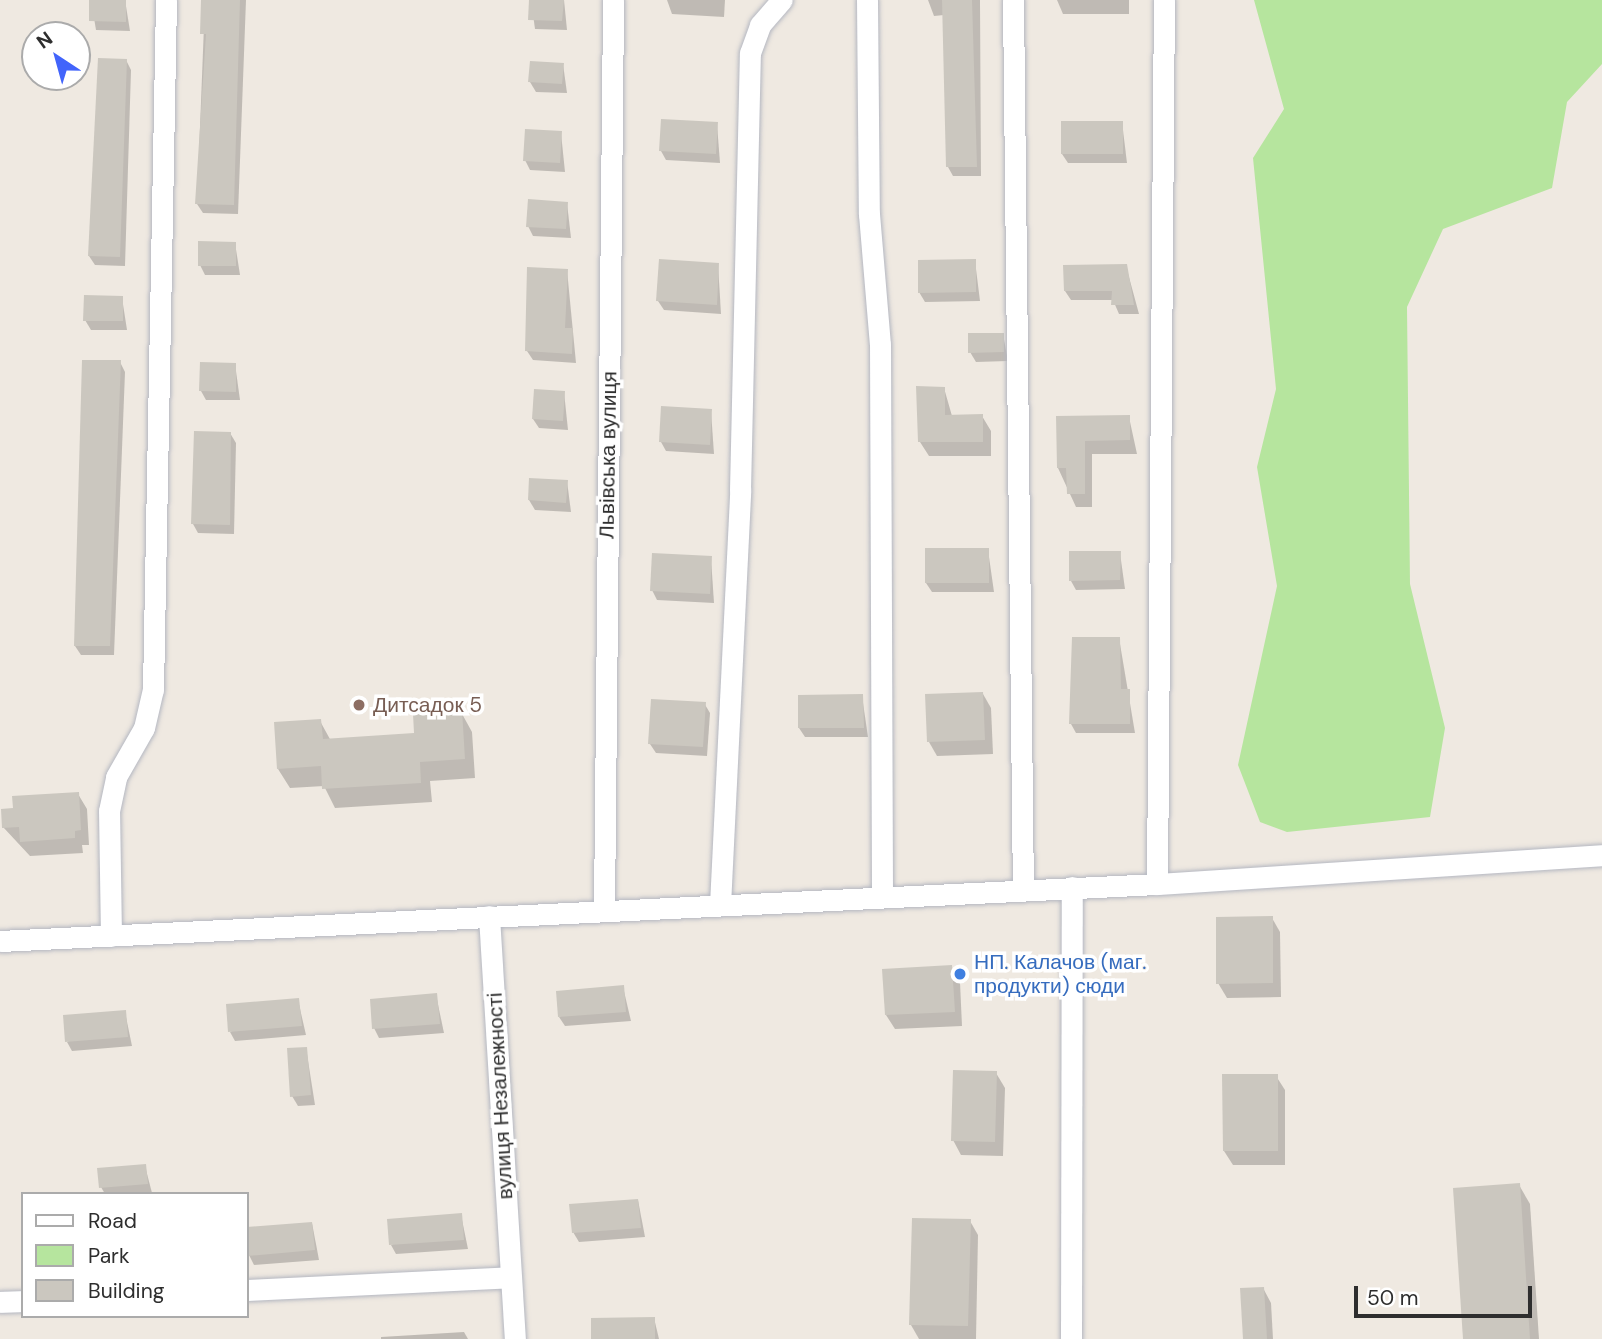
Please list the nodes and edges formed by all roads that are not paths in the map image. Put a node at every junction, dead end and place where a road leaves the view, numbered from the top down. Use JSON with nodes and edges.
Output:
{"nodes":[{"id":1,"x":166,"y":0,"type":"edge"},
{"id":2,"x":612,"y":0,"type":"edge"},
{"id":3,"x":782,"y":0,"type":"edge"},
{"id":4,"x":867,"y":0,"type":"edge"},
{"id":5,"x":1013,"y":0,"type":"edge"},
{"id":6,"x":1164,"y":0,"type":"edge"},
{"id":7,"x":1602,"y":855,"type":"edge"},
{"id":8,"x":1157,"y":884,"type":"junction"},
{"id":9,"x":1072,"y":887,"type":"junction"},
{"id":10,"x":1023,"y":890,"type":"junction"},
{"id":11,"x":882,"y":897,"type":"junction"},
{"id":12,"x":720,"y":905,"type":"junction"},
{"id":13,"x":604,"y":910,"type":"junction"},
{"id":14,"x":489,"y":916,"type":"junction"},
{"id":15,"x":111,"y":936,"type":"junction"},
{"id":16,"x":0,"y":941,"type":"edge"},
{"id":17,"x":510,"y":1277,"type":"junction"},
{"id":18,"x":248,"y":1290,"type":"edge"},
{"id":19,"x":21,"y":1301,"type":"edge"},
{"id":20,"x":0,"y":1302,"type":"edge"},
{"id":21,"x":515,"y":1339,"type":"edge"},
{"id":22,"x":1071,"y":1339,"type":"edge"}],
"edges":[{"from":1,"to":15,"type":"street"},
{"from":2,"to":13,"type":"street","name":"Львівська вулиця"},
{"from":3,"to":12,"type":"street"},
{"from":4,"to":11,"type":"street"},
{"from":5,"to":10,"type":"street"},
{"from":6,"to":8,"type":"street"},
{"from":7,"to":8,"type":"street"},
{"from":8,"to":9,"type":"street"},
{"from":9,"to":10,"type":"street"},
{"from":9,"to":22,"type":"street"},
{"from":10,"to":11,"type":"street"},
{"from":11,"to":12,"type":"street"},
{"from":12,"to":13,"type":"street"},
{"from":13,"to":14,"type":"street"},
{"from":14,"to":15,"type":"street"},
{"from":14,"to":17,"type":"street","name":"вулиця Незалежності"},
{"from":15,"to":16,"type":"street"},
{"from":17,"to":18,"type":"street"},
{"from":17,"to":21,"type":"street","name":"вулиця Незалежності"},
{"from":19,"to":20,"type":"street"}]}
